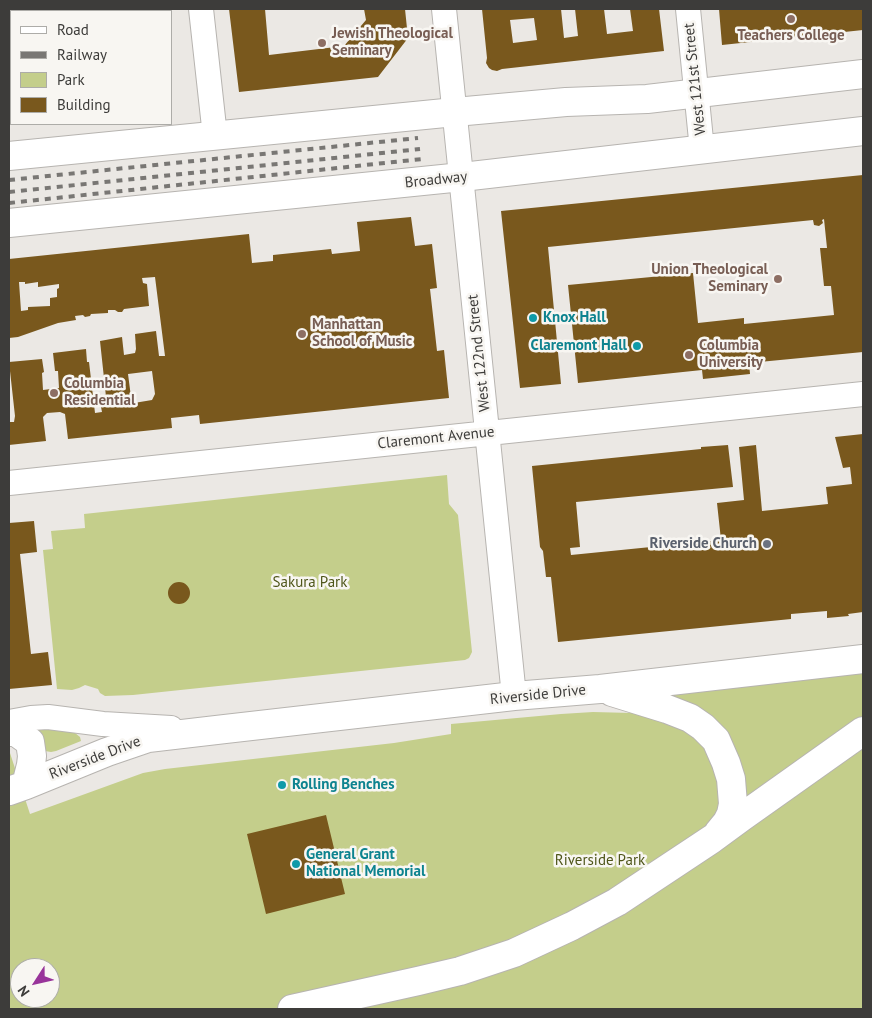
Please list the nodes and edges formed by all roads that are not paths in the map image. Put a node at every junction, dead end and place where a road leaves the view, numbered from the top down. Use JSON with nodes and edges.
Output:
{"nodes":[{"id":1,"x":201,"y":9,"type":"edge"},
{"id":2,"x":444,"y":9,"type":"edge"},
{"id":3,"x":688,"y":9,"type":"edge"},
{"id":4,"x":863,"y":74,"type":"edge"},
{"id":5,"x":697,"y":94,"type":"junction"},
{"id":6,"x":455,"y":112,"type":"junction"},
{"id":7,"x":863,"y":131,"type":"edge"},
{"id":8,"x":215,"y":136,"type":"junction"},
{"id":9,"x":702,"y":150,"type":"junction"},
{"id":10,"x":9,"y":156,"type":"edge"},
{"id":11,"x":462,"y":177,"type":"junction"},
{"id":12,"x":9,"y":223,"type":"edge"},
{"id":13,"x":863,"y":394,"type":"edge"},
{"id":14,"x":487,"y":433,"type":"junction"},
{"id":15,"x":9,"y":483,"type":"edge"},
{"id":16,"x":863,"y":659,"type":"edge"},
{"id":17,"x":600,"y":689,"type":"junction"},
{"id":18,"x":514,"y":696,"type":"junction"},
{"id":19,"x":9,"y":722,"type":"edge"},
{"id":20,"x":213,"y":730,"type":"junction"},
{"id":21,"x":863,"y":731,"type":"edge"},
{"id":22,"x":9,"y":732,"type":"edge"},
{"id":23,"x":17,"y":788,"type":"edge"},
{"id":24,"x":712,"y":839,"type":"junction"},
{"id":25,"x":292,"y":1009,"type":"edge"}],
"edges":[{"from":1,"to":8,"type":"street"},
{"from":2,"to":6,"type":"street","name":"West 122nd Street"},
{"from":3,"to":5,"type":"street","name":"West 121st Street"},
{"from":4,"to":5,"type":"main road"},
{"from":5,"to":6,"type":"main road"},
{"from":5,"to":9,"type":"street","name":"West 121st Street"},
{"from":6,"to":8,"type":"main road"},
{"from":6,"to":11,"type":"street","name":"West 122nd Street"},
{"from":7,"to":9,"type":"main road","name":"Broadway"},
{"from":8,"to":10,"type":"main road"},
{"from":9,"to":11,"type":"main road","name":"Broadway"},
{"from":11,"to":12,"type":"main road","name":"Broadway"},
{"from":11,"to":14,"type":"street","name":"West 122nd Street"},
{"from":13,"to":14,"type":"street","name":"Claremont Avenue"},
{"from":14,"to":15,"type":"street","name":"Claremont Avenue"},
{"from":14,"to":18,"type":"street","name":"West 122nd Street"},
{"from":16,"to":17,"type":"main road","name":"Riverside Drive"},
{"from":17,"to":18,"type":"main road","name":"Riverside Drive"},
{"from":17,"to":24,"type":"main road"},
{"from":18,"to":20,"type":"main road","name":"Riverside Drive"},
{"from":19,"to":20,"type":"street","name":"Riverside Drive"},
{"from":20,"to":23,"type":"main road","name":"Riverside Drive"},
{"from":21,"to":24,"type":"main road"},
{"from":22,"to":23,"type":"main road"},
{"from":24,"to":25,"type":"main road"}]}
